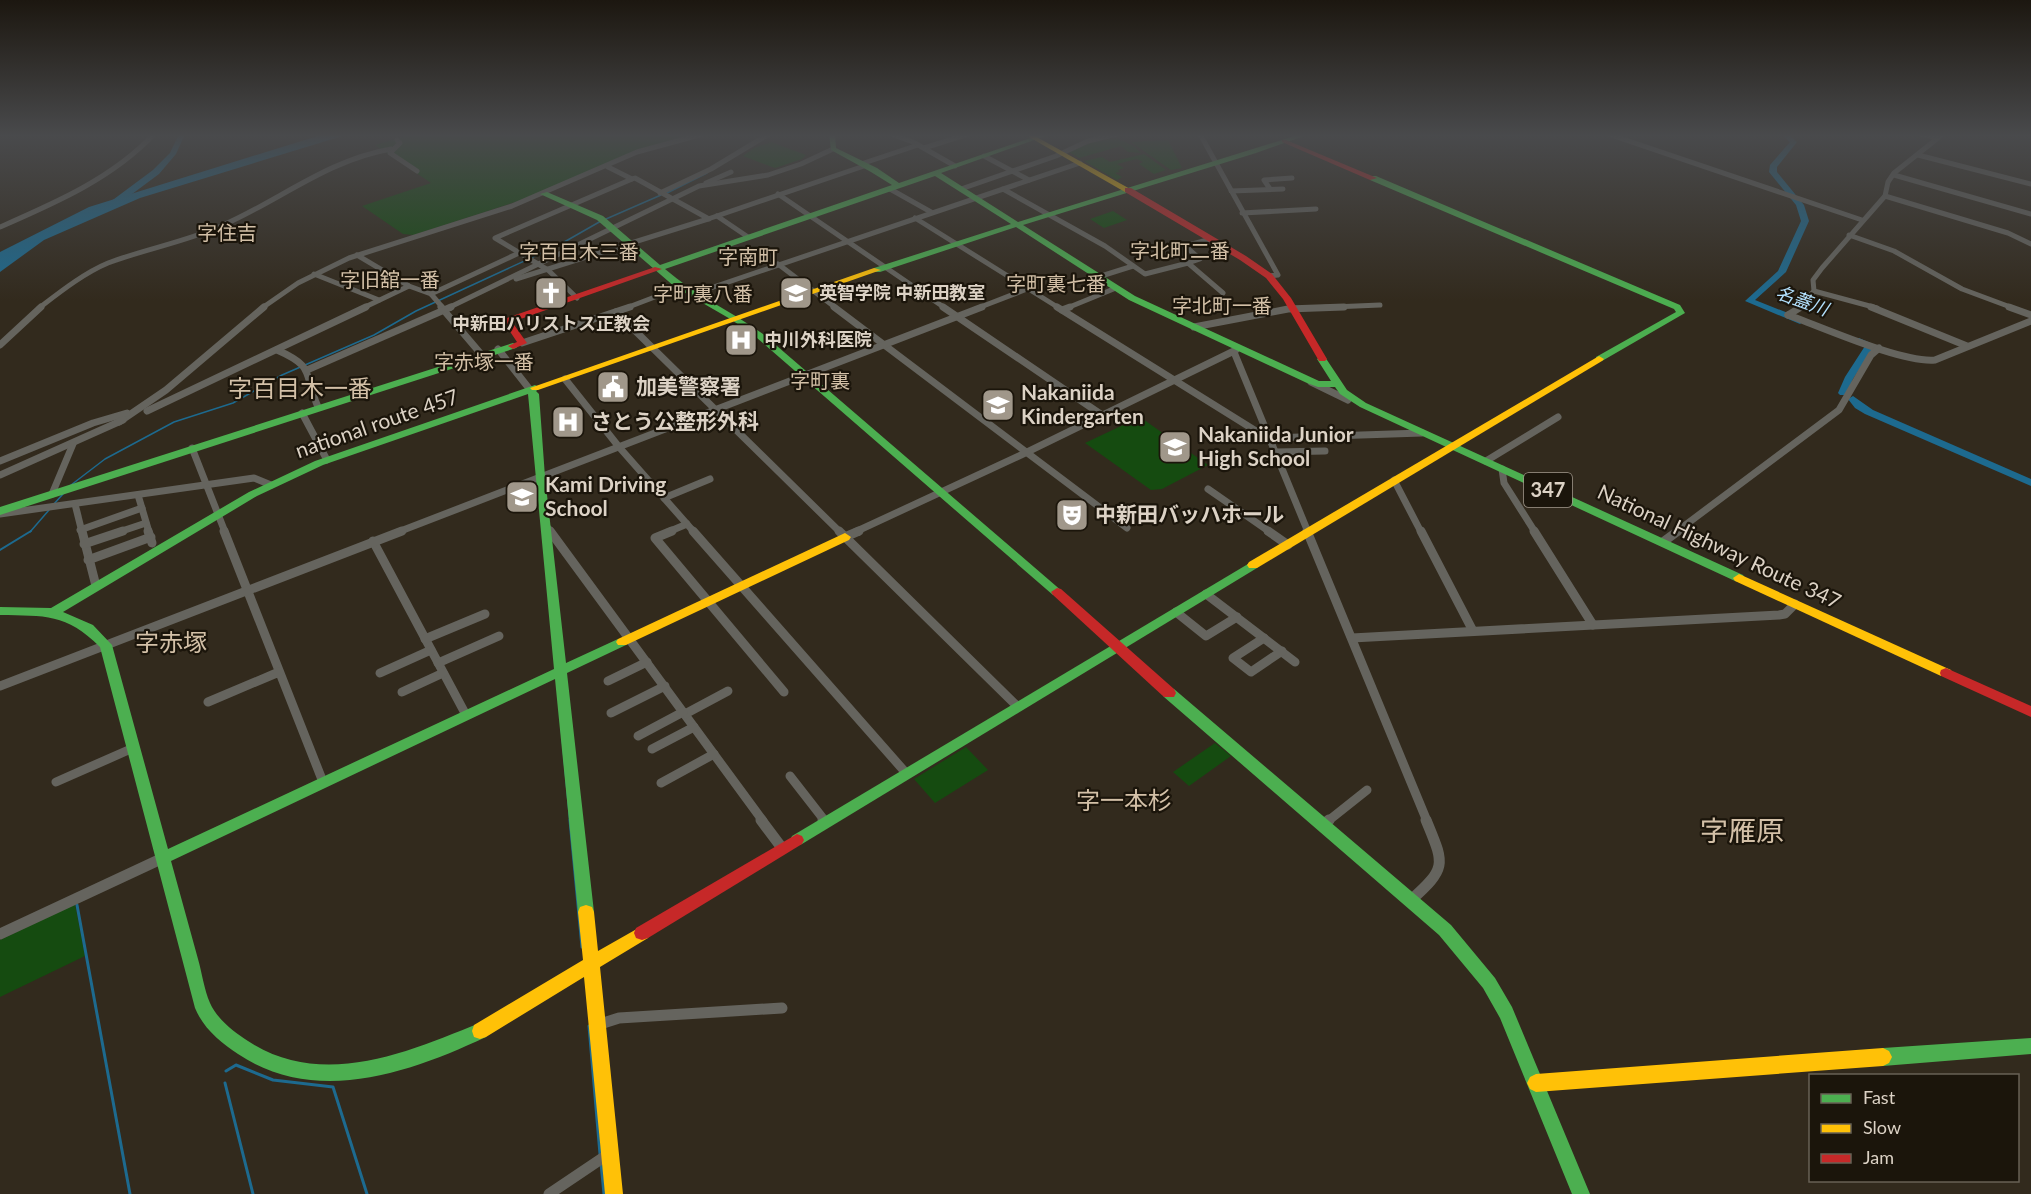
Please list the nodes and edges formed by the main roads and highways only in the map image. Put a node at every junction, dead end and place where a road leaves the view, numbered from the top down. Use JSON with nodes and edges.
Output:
{"nodes":[{"id":1,"x":889,"y":190,"type":"edge"},
{"id":2,"x":962,"y":190,"type":"edge"},
{"id":3,"x":1128,"y":190,"type":"joint"},
{"id":4,"x":1398,"y":190,"type":"edge"},
{"id":5,"x":544,"y":194,"type":"road end"},
{"id":6,"x":1016,"y":224,"type":"junction"},
{"id":7,"x":658,"y":269,"type":"junction"},
{"id":8,"x":735,"y":318,"type":"junction"},
{"id":9,"x":1336,"y":384,"type":"junction"},
{"id":10,"x":531,"y":391,"type":"junction"},
{"id":11,"x":1451,"y":446,"type":"junction"},
{"id":12,"x":3,"y":513,"type":"edge"},
{"id":13,"x":845,"y":537,"type":"road end"},
{"id":14,"x":0,"y":611,"type":"edge"},
{"id":15,"x":53,"y":612,"type":"junction"},
{"id":16,"x":1117,"y":648,"type":"junction"},
{"id":17,"x":562,"y":669,"type":"junction"},
{"id":18,"x":2031,"y":712,"type":"edge"},
{"id":19,"x":163,"y":858,"type":"junction"},
{"id":20,"x":592,"y":962,"type":"junction"},
{"id":21,"x":2031,"y":1046,"type":"edge"},
{"id":22,"x":1536,"y":1083,"type":"junction"},
{"id":23,"x":614,"y":1194,"type":"edge"},
{"id":24,"x":1581,"y":1194,"type":"edge"}],
"edges":[{"from":1,"to":7,"type":"main road"},
{"from":2,"to":6,"type":"main road"},
{"from":3,"to":6,"type":"main road","name":"national route 457"},
{"from":3,"to":9,"type":"main road","name":"National Highway Route 347","number":"347"},
{"from":4,"to":11,"type":"main road"},
{"from":5,"to":7,"type":"main road"},
{"from":6,"to":8,"type":"main road","name":"national route 457"},
{"from":6,"to":9,"type":"main road"},
{"from":7,"to":8,"type":"main road"},
{"from":7,"to":12,"type":"main road"},
{"from":8,"to":10,"type":"main road","name":"national route 457"},
{"from":8,"to":16,"type":"main road"},
{"from":9,"to":11,"type":"main road","name":"National Highway Route 347","number":"347"},
{"from":10,"to":15,"type":"main road","name":"national route 457"},
{"from":10,"to":17,"type":"main road"},
{"from":11,"to":16,"type":"main road"},
{"from":11,"to":18,"type":"main road","name":"National Highway Route 347","number":"347"},
{"from":13,"to":17,"type":"main road"},
{"from":14,"to":15,"type":"main road"},
{"from":15,"to":19,"type":"main road"},
{"from":16,"to":20,"type":"main road"},
{"from":16,"to":22,"type":"main road"},
{"from":17,"to":19,"type":"main road"},
{"from":17,"to":20,"type":"main road"},
{"from":19,"to":20,"type":"main road"},
{"from":20,"to":23,"type":"main road"},
{"from":21,"to":22,"type":"main road"},
{"from":22,"to":24,"type":"main road"}]}
